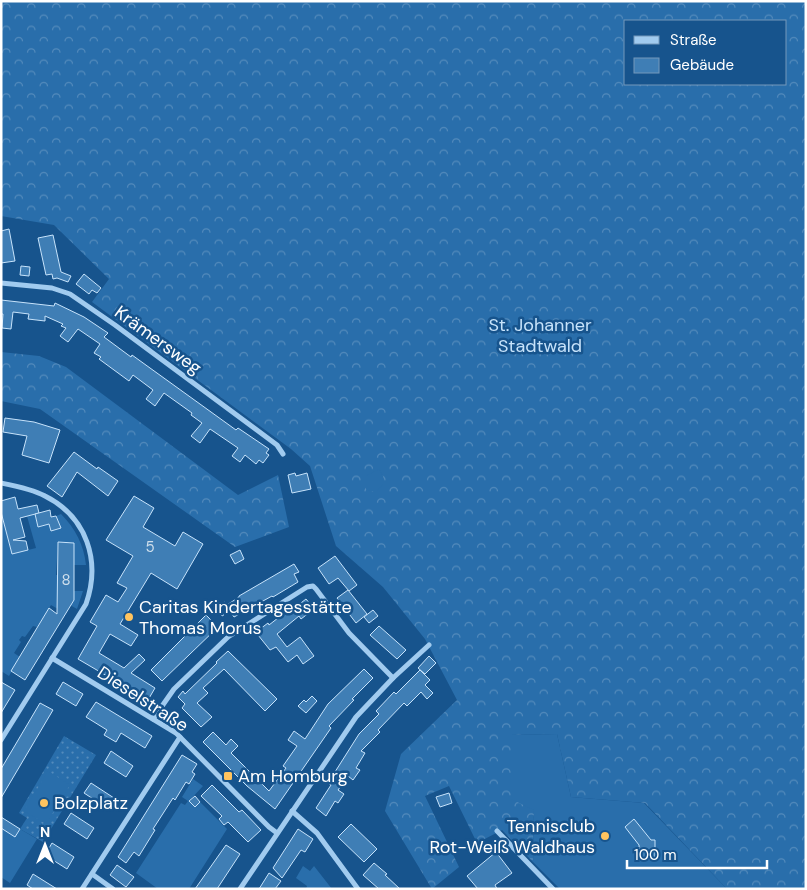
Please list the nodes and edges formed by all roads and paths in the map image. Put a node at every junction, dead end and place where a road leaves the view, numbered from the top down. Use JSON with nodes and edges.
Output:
{"nodes":[{"id":1,"x":1,"y":283,"type":"edge"},
{"id":2,"x":283,"y":454,"type":"dead end"},
{"id":3,"x":1,"y":483,"type":"edge"},
{"id":4,"x":430,"y":645,"type":"dead end"},
{"id":5,"x":52,"y":658,"type":"junction"},
{"id":6,"x":393,"y":678,"type":"junction"},
{"id":7,"x":153,"y":719,"type":"junction"},
{"id":8,"x":180,"y":737,"type":"junction"},
{"id":9,"x":1,"y":740,"type":"edge"},
{"id":10,"x":292,"y":810,"type":"junction"},
{"id":11,"x":497,"y":832,"type":"dead end"},
{"id":12,"x":277,"y":833,"type":"junction"},
{"id":13,"x":92,"y":874,"type":"junction"},
{"id":14,"x":82,"y":889,"type":"edge"},
{"id":15,"x":113,"y":889,"type":"edge"},
{"id":16,"x":240,"y":889,"type":"edge"},
{"id":17,"x":358,"y":889,"type":"edge"},
{"id":18,"x":553,"y":889,"type":"edge"}],
"edges":[{"from":1,"to":2,"type":"street","name":"Krämersweg"},
{"from":3,"to":5,"type":"street"},
{"from":4,"to":6,"type":"street"},
{"from":5,"to":7,"type":"street","name":"Dieselstraße"},
{"from":5,"to":9,"type":"street"},
{"from":6,"to":7,"type":"street"},
{"from":6,"to":10,"type":"street"},
{"from":7,"to":8,"type":"street","name":"Dieselstraße"},
{"from":8,"to":12,"type":"street","name":"Dieselstraße"},
{"from":8,"to":13,"type":"street"},
{"from":10,"to":12,"type":"street"},
{"from":10,"to":17,"type":"street"},
{"from":11,"to":18,"type":"street"},
{"from":12,"to":16,"type":"street"},
{"from":13,"to":14,"type":"street"},
{"from":13,"to":15,"type":"street"}]}
